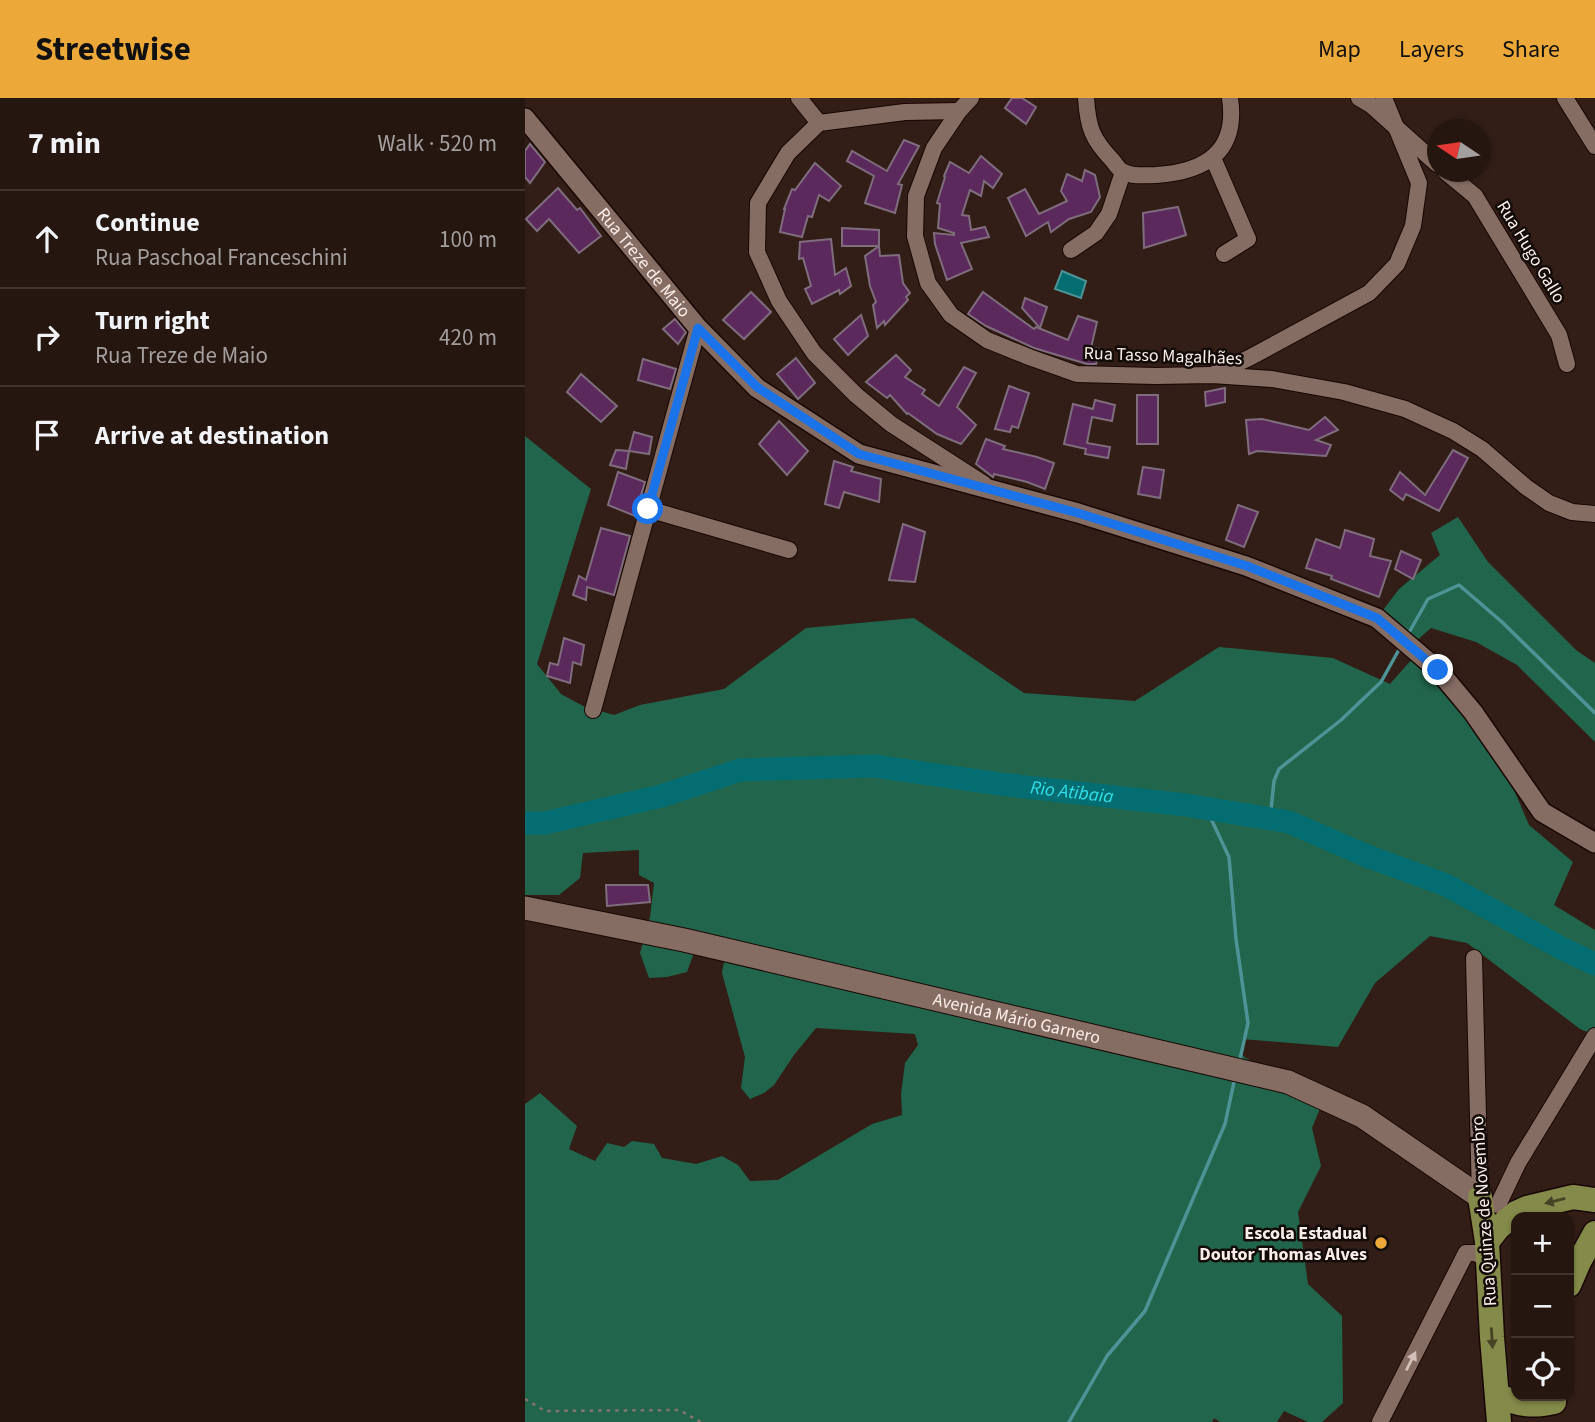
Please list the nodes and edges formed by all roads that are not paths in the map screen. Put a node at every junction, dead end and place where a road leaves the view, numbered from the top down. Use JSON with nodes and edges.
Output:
{"nodes":[{"id":1,"x":799,"y":98,"type":"edge"},
{"id":2,"x":971,"y":98,"type":"edge"},
{"id":3,"x":1086,"y":98,"type":"edge"},
{"id":4,"x":1230,"y":98,"type":"edge"},
{"id":5,"x":1565,"y":98,"type":"edge"},
{"id":6,"x":1374,"y":100,"type":"edge"},
{"id":7,"x":959,"y":111,"type":"junction"},
{"id":8,"x":525,"y":118,"type":"edge"},
{"id":9,"x":819,"y":123,"type":"junction"},
{"id":10,"x":1396,"y":127,"type":"junction"},
{"id":11,"x":1595,"y":146,"type":"edge"},
{"id":12,"x":1427,"y":155,"type":"edge"},
{"id":13,"x":1213,"y":158,"type":"junction"},
{"id":14,"x":1123,"y":172,"type":"junction"},
{"id":15,"x":1427,"y":175,"type":"edge"},
{"id":16,"x":1458,"y":182,"type":"edge"},
{"id":17,"x":1419,"y":183,"type":"junction"},
{"id":18,"x":1071,"y":250,"type":"dead end"},
{"id":19,"x":1224,"y":254,"type":"dead end"},
{"id":20,"x":698,"y":328,"type":"junction"},
{"id":21,"x":1567,"y":364,"type":"dead end"},
{"id":22,"x":1212,"y":375,"type":"junction"},
{"id":23,"x":993,"y":490,"type":"junction"},
{"id":24,"x":648,"y":509,"type":"junction"},
{"id":25,"x":1595,"y":514,"type":"edge"},
{"id":26,"x":789,"y":550,"type":"dead end"},
{"id":27,"x":593,"y":710,"type":"dead end"},
{"id":28,"x":1595,"y":843,"type":"edge"},
{"id":29,"x":525,"y":908,"type":"edge"},
{"id":30,"x":1474,"y":958,"type":"dead end"},
{"id":31,"x":1595,"y":1036,"type":"edge"},
{"id":32,"x":1595,"y":1200,"type":"edge"},
{"id":33,"x":1498,"y":1205,"type":"junction"},
{"id":34,"x":1595,"y":1233,"type":"edge"},
{"id":35,"x":1480,"y":1251,"type":"junction"},
{"id":36,"x":1573,"y":1275,"type":"edge"},
{"id":37,"x":1497,"y":1395,"type":"junction"},
{"id":38,"x":1555,"y":1407,"type":"edge"},
{"id":39,"x":1380,"y":1422,"type":"edge"},
{"id":40,"x":1499,"y":1422,"type":"edge"}],
"edges":[{"from":1,"to":9,"type":"street"},
{"from":2,"to":7,"type":"street","name":"Rua Tasso Magalhães"},
{"from":3,"to":14,"type":"street"},
{"from":4,"to":13,"type":"street"},
{"from":5,"to":11,"type":"street"},
{"from":6,"to":10,"type":"street"},
{"from":7,"to":9,"type":"street"},
{"from":7,"to":22,"type":"street","name":"Rua Tasso Magalhães"},
{"from":8,"to":20,"type":"street","name":"Rua Treze de Maio"},
{"from":9,"to":23,"type":"street"},
{"from":10,"to":12,"type":"street"},
{"from":10,"to":17,"type":"street"},
{"from":13,"to":14,"type":"street"},
{"from":13,"to":19,"type":"street"},
{"from":14,"to":18,"type":"street"},
{"from":15,"to":17,"type":"street"},
{"from":16,"to":21,"type":"street","name":"Rua Hugo Gallo"},
{"from":17,"to":22,"type":"street"},
{"from":20,"to":23,"type":"street","name":"Rua Treze de Maio"},
{"from":20,"to":24,"type":"street"},
{"from":22,"to":25,"type":"street","name":"Rua Tasso Magalhães"},
{"from":23,"to":28,"type":"street","name":"Rua Treze de Maio"},
{"from":24,"to":26,"type":"street"},
{"from":24,"to":27,"type":"street"},
{"from":29,"to":33,"type":"main road","name":"Avenida Mário Garnero"},
{"from":30,"to":33,"type":"street","name":"Rua Quinze de Novembro"},
{"from":31,"to":33,"type":"street"},
{"from":32,"to":33,"type":"main road","one_way":true},
{"from":33,"to":35,"type":"main road","name":"Rua Quinze de Novembro"},
{"from":33,"to":35,"type":"main road"},
{"from":34,"to":36,"type":"main road"},
{"from":35,"to":37,"type":"main road","name":"Rua Quinze de Novembro","one_way":true},
{"from":39,"to":35,"type":"street","one_way":true},
{"from":37,"to":38,"type":"main road"},
{"from":37,"to":40,"type":"main road","name":"Rua Quinze de Novembro"}]}
